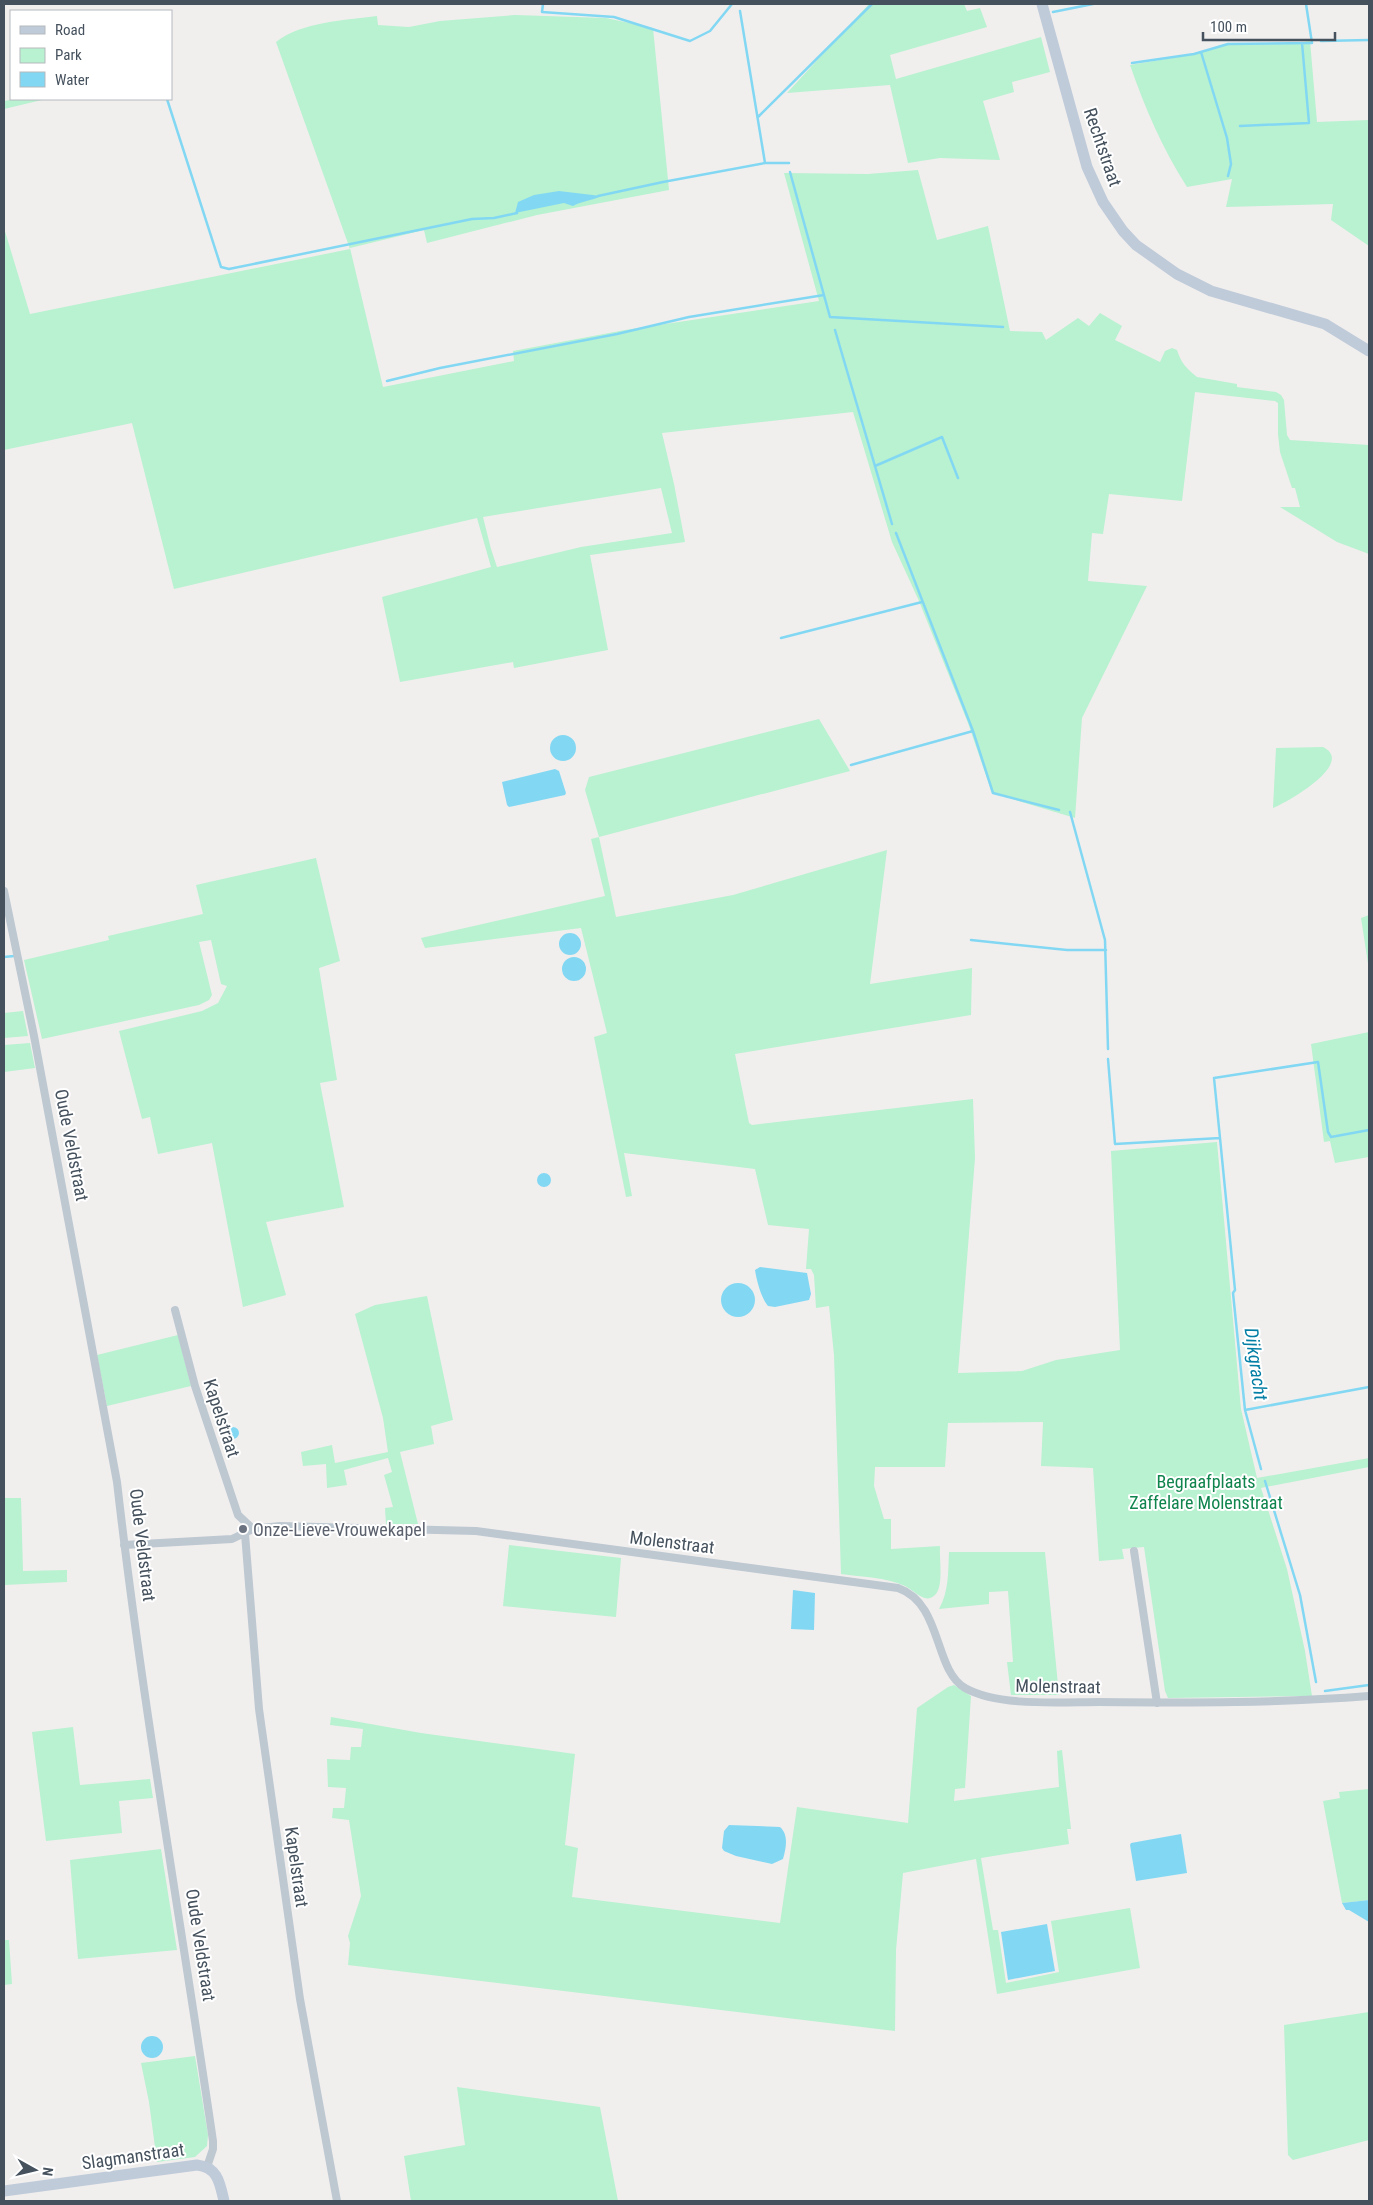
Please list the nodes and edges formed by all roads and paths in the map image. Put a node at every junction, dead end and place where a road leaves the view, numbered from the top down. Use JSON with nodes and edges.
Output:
{"nodes":[{"id":1,"x":1042,"y":4,"type":"edge"},
{"id":2,"x":1369,"y":351,"type":"edge"},
{"id":3,"x":4,"y":891,"type":"edge"},
{"id":4,"x":176,"y":1310,"type":"dead end"},
{"id":5,"x":253,"y":1529,"type":"junction"},
{"id":6,"x":245,"y":1534,"type":"junction"},
{"id":7,"x":124,"y":1545,"type":"junction"},
{"id":8,"x":1134,"y":1551,"type":"dead end"},
{"id":9,"x":1369,"y":1696,"type":"edge"},
{"id":10,"x":1158,"y":1703,"type":"junction"},
{"id":11,"x":207,"y":2167,"type":"junction"},
{"id":12,"x":4,"y":2191,"type":"edge"},
{"id":13,"x":224,"y":2201,"type":"edge"},
{"id":14,"x":337,"y":2201,"type":"edge"}],
"edges":[{"from":1,"to":2,"type":"street","name":"Rechtstraat"},
{"from":3,"to":7,"type":"street","name":"Oude Veldstraat"},
{"from":4,"to":5,"type":"street","name":"Kapelstraat"},
{"from":5,"to":6,"type":"street","name":"Molenstraat"},
{"from":5,"to":10,"type":"street","name":"Molenstraat"},
{"from":6,"to":7,"type":"street","name":"Molenstraat"},
{"from":6,"to":14,"type":"street","name":"Kapelstraat"},
{"from":7,"to":11,"type":"street","name":"Oude Veldstraat"},
{"from":8,"to":10,"type":"street"},
{"from":9,"to":10,"type":"street","name":"Molenstraat"},
{"from":11,"to":12,"type":"street","name":"Slagmanstraat"},
{"from":11,"to":13,"type":"street"}]}
